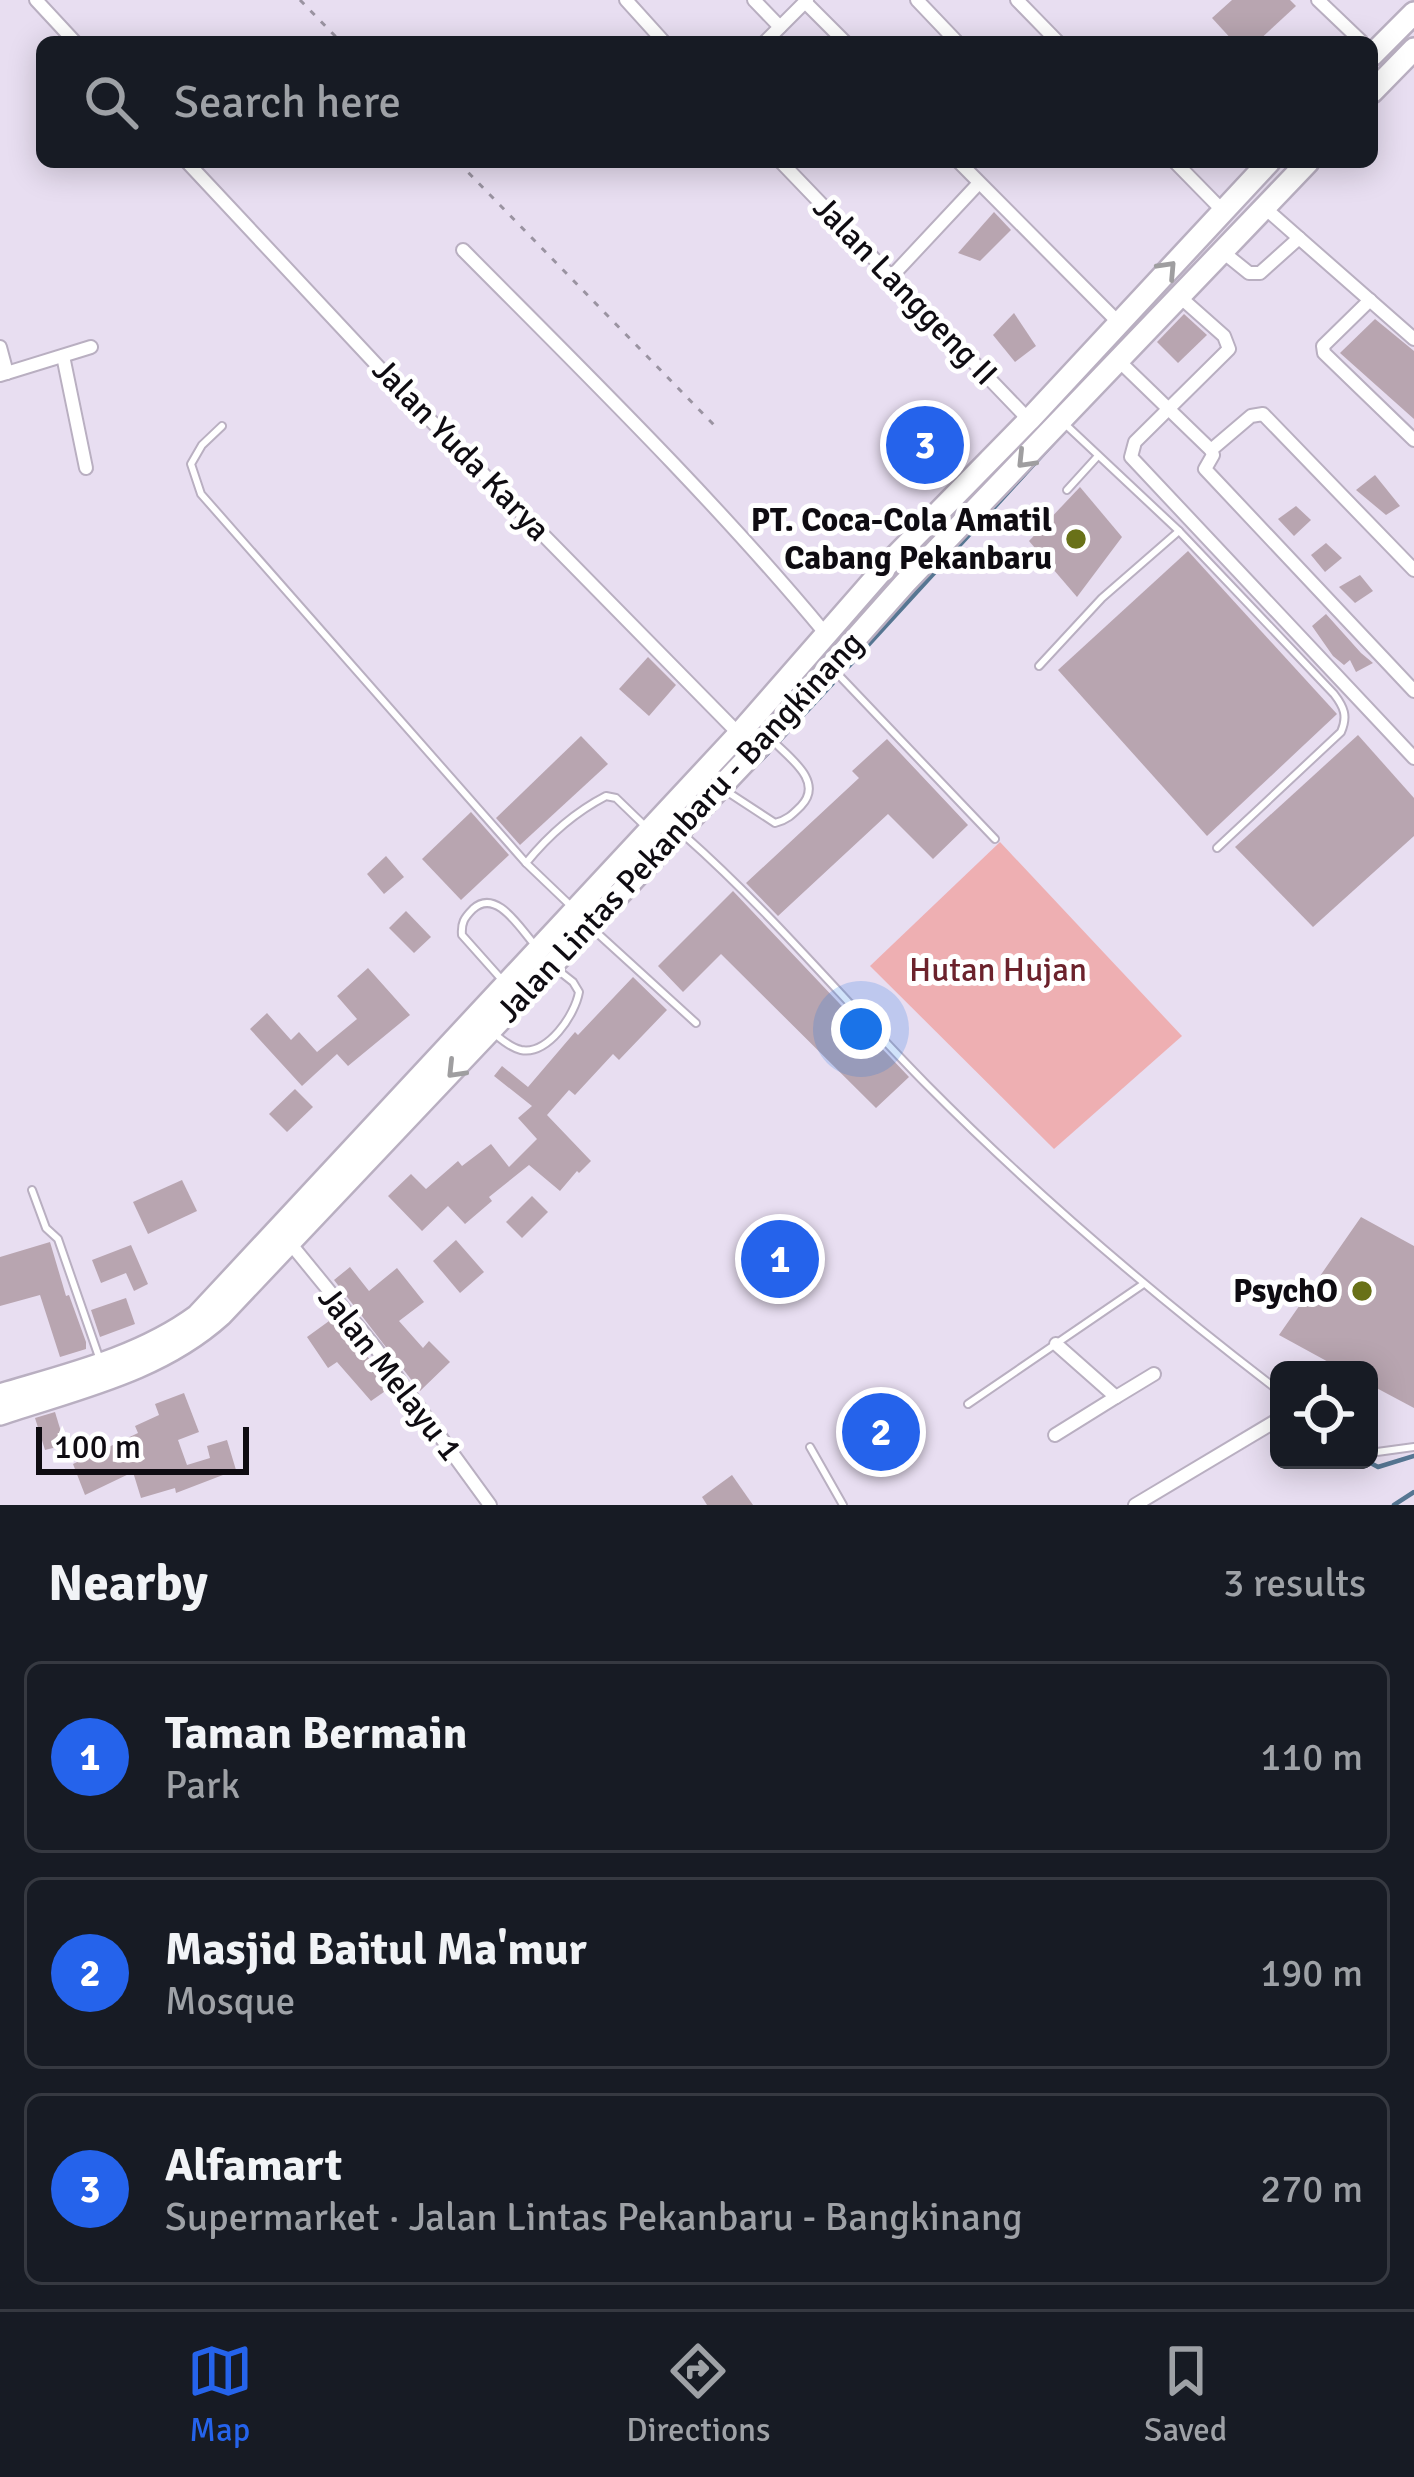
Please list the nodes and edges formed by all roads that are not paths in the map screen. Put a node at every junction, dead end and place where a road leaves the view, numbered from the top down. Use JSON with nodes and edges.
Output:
{"nodes":[{"id":1,"x":37,"y":0,"type":"edge"},
{"id":2,"x":626,"y":0,"type":"edge"},
{"id":3,"x":754,"y":0,"type":"edge"},
{"id":4,"x":917,"y":0,"type":"edge"},
{"id":5,"x":1017,"y":0,"type":"edge"},
{"id":6,"x":1318,"y":0,"type":"edge"},
{"id":7,"x":806,"y":1,"type":"edge"},
{"id":8,"x":1414,"y":13,"type":"edge"},
{"id":9,"x":780,"y":27,"type":"junction"},
{"id":10,"x":70,"y":36,"type":"edge"},
{"id":11,"x":659,"y":36,"type":"edge"},
{"id":12,"x":770,"y":36,"type":"edge"},
{"id":13,"x":839,"y":36,"type":"edge"},
{"id":14,"x":951,"y":36,"type":"edge"},
{"id":15,"x":1052,"y":36,"type":"edge"},
{"id":16,"x":1356,"y":36,"type":"edge"},
{"id":17,"x":1378,"y":47,"type":"edge"},
{"id":18,"x":1410,"y":60,"type":"edge"},
{"id":19,"x":1378,"y":87,"type":"edge"},
{"id":20,"x":193,"y":168,"type":"edge"},
{"id":21,"x":787,"y":168,"type":"edge"},
{"id":22,"x":965,"y":168,"type":"edge"},
{"id":23,"x":1181,"y":168,"type":"edge"},
{"id":24,"x":1263,"y":168,"type":"edge"},
{"id":25,"x":1302,"y":168,"type":"edge"},
{"id":26,"x":979,"y":183,"type":"junction"},
{"id":27,"x":1265,"y":208,"type":"junction"},
{"id":28,"x":1222,"y":210,"type":"junction"},
{"id":29,"x":1299,"y":238,"type":"junction"},
{"id":30,"x":463,"y":250,"type":"dead end"},
{"id":31,"x":1223,"y":252,"type":"junction"},
{"id":32,"x":892,"y":276,"type":"junction"},
{"id":33,"x":1180,"y":297,"type":"junction"},
{"id":34,"x":1370,"y":300,"type":"junction"},
{"id":35,"x":1118,"y":322,"type":"junction"},
{"id":36,"x":1414,"y":340,"type":"edge"},
{"id":37,"x":0,"y":347,"type":"edge"},
{"id":38,"x":92,"y":347,"type":"dead end"},
{"id":39,"x":63,"y":356,"type":"junction"},
{"id":40,"x":1119,"y":361,"type":"junction"},
{"id":41,"x":3,"y":374,"type":"edge"},
{"id":42,"x":1169,"y":407,"type":"junction"},
{"id":43,"x":1029,"y":420,"type":"junction"},
{"id":44,"x":1062,"y":422,"type":"junction"},
{"id":45,"x":222,"y":426,"type":"dead end"},
{"id":46,"x":1414,"y":440,"type":"edge"},
{"id":47,"x":1211,"y":451,"type":"junction"},
{"id":48,"x":1097,"y":457,"type":"junction"},
{"id":49,"x":86,"y":468,"type":"dead end"},
{"id":50,"x":1067,"y":490,"type":"dead end"},
{"id":51,"x":1179,"y":531,"type":"junction"},
{"id":52,"x":885,"y":567,"type":"junction"},
{"id":53,"x":1414,"y":570,"type":"edge"},
{"id":54,"x":905,"y":583,"type":"junction"},
{"id":55,"x":825,"y":633,"type":"junction"},
{"id":56,"x":830,"y":665,"type":"junction"},
{"id":57,"x":1039,"y":666,"type":"dead end"},
{"id":58,"x":1414,"y":691,"type":"edge"},
{"id":59,"x":739,"y":734,"type":"junction"},
{"id":60,"x":768,"y":737,"type":"junction"},
{"id":61,"x":1414,"y":758,"type":"edge"},
{"id":62,"x":719,"y":786,"type":"junction"},
{"id":63,"x":648,"y":830,"type":"junction"},
{"id":64,"x":678,"y":830,"type":"junction"},
{"id":65,"x":995,"y":838,"type":"dead end"},
{"id":66,"x":1217,"y":848,"type":"dead end"},
{"id":67,"x":526,"y":863,"type":"junction"},
{"id":68,"x":581,"y":917,"type":"junction"},
{"id":69,"x":545,"y":957,"type":"junction"},
{"id":70,"x":506,"y":983,"type":"junction"},
{"id":71,"x":696,"y":1023,"type":"dead end"},
{"id":72,"x":490,"y":1032,"type":"junction"},
{"id":73,"x":32,"y":1190,"type":"dead end"},
{"id":74,"x":290,"y":1243,"type":"junction"},
{"id":75,"x":1142,"y":1285,"type":"junction"},
{"id":76,"x":1056,"y":1344,"type":"junction"},
{"id":77,"x":101,"y":1364,"type":"junction"},
{"id":78,"x":1154,"y":1374,"type":"dead end"},
{"id":79,"x":1270,"y":1384,"type":"edge"},
{"id":80,"x":0,"y":1395,"type":"edge"},
{"id":81,"x":1116,"y":1397,"type":"junction"},
{"id":82,"x":968,"y":1404,"type":"dead end"},
{"id":83,"x":0,"y":1414,"type":"edge"},
{"id":84,"x":1270,"y":1425,"type":"edge"},
{"id":85,"x":1055,"y":1435,"type":"dead end"},
{"id":86,"x":810,"y":1447,"type":"dead end"},
{"id":87,"x":1414,"y":1447,"type":"edge"},
{"id":88,"x":1378,"y":1452,"type":"edge"},
{"id":89,"x":490,"y":1505,"type":"edge"},
{"id":90,"x":842,"y":1505,"type":"edge"},
{"id":91,"x":1135,"y":1505,"type":"edge"}],
"edges":[{"from":1,"to":10,"type":"street"},
{"from":2,"to":11,"type":"street"},
{"from":3,"to":9,"type":"street"},
{"from":4,"to":14,"type":"street"},
{"from":5,"to":15,"type":"street"},
{"from":6,"to":16,"type":"street"},
{"from":7,"to":9,"type":"street"},
{"from":7,"to":13,"type":"street"},
{"from":8,"to":17,"type":"highway"},
{"from":9,"to":12,"type":"street"},
{"from":18,"to":19,"type":"highway"},
{"from":20,"to":59,"type":"street","name":"Jalan Yuda Karya"},
{"from":21,"to":32,"type":"street","name":"Jalan Langgeng II"},
{"from":22,"to":26,"type":"street"},
{"from":23,"to":28,"type":"street"},
{"from":24,"to":28,"type":"highway","name":"Jalan Lintas Pekanbaru - Bangkinang"},
{"from":25,"to":27,"type":"highway","name":"Jalan Lintas Pekanbaru - Bangkinang"},
{"from":26,"to":32,"type":"street"},
{"from":26,"to":35,"type":"street"},
{"from":27,"to":29,"type":"street"},
{"from":27,"to":31,"type":"highway","name":"Jalan Lintas Pekanbaru - Bangkinang"},
{"from":35,"to":28,"type":"highway","name":"Jalan Lintas Pekanbaru - Bangkinang","one_way":true},
{"from":29,"to":31,"type":"street"},
{"from":29,"to":34,"type":"street"},
{"from":30,"to":55,"type":"street"},
{"from":31,"to":33,"type":"highway","name":"Jalan Lintas Pekanbaru - Bangkinang"},
{"from":32,"to":43,"type":"street","name":"Jalan Langgeng II"},
{"from":33,"to":40,"type":"highway","name":"Jalan Lintas Pekanbaru - Bangkinang"},
{"from":33,"to":42,"type":"street"},
{"from":34,"to":36,"type":"street"},
{"from":34,"to":46,"type":"street"},
{"from":35,"to":43,"type":"highway","name":"Jalan Lintas Pekanbaru - Bangkinang"},
{"from":37,"to":41,"type":"street"},
{"from":38,"to":39,"type":"street"},
{"from":39,"to":41,"type":"street"},
{"from":39,"to":49,"type":"street"},
{"from":40,"to":42,"type":"street"},
{"from":40,"to":44,"type":"highway","name":"Jalan Lintas Pekanbaru - Bangkinang"},
{"from":42,"to":47,"type":"street"},
{"from":42,"to":61,"type":"street"},
{"from":43,"to":52,"type":"highway","name":"Jalan Lintas Pekanbaru - Bangkinang"},
{"from":44,"to":48,"type":"lane"},
{"from":44,"to":54,"type":"highway","name":"Jalan Lintas Pekanbaru - Bangkinang","one_way":true},
{"from":45,"to":67,"type":"lane"},
{"from":47,"to":53,"type":"street"},
{"from":47,"to":58,"type":"street"},
{"from":48,"to":50,"type":"lane"},
{"from":48,"to":51,"type":"lane"},
{"from":51,"to":57,"type":"lane"},
{"from":51,"to":66,"type":"lane"},
{"from":52,"to":54,"type":"highway"},
{"from":52,"to":55,"type":"highway","name":"Jalan Lintas Pekanbaru - Bangkinang"},
{"from":54,"to":56,"type":"highway","name":"Jalan Lintas Pekanbaru - Bangkinang"},
{"from":55,"to":59,"type":"highway","name":"Jalan Lintas Pekanbaru - Bangkinang"},
{"from":56,"to":60,"type":"highway","name":"Jalan Lintas Pekanbaru - Bangkinang"},
{"from":56,"to":65,"type":"lane"},
{"from":59,"to":63,"type":"highway","name":"Jalan Lintas Pekanbaru - Bangkinang"},
{"from":60,"to":62,"type":"highway","name":"Jalan Lintas Pekanbaru - Bangkinang"},
{"from":60,"to":62,"type":"lane"},
{"from":62,"to":64,"type":"highway","name":"Jalan Lintas Pekanbaru - Bangkinang"},
{"from":63,"to":67,"type":"lane"},
{"from":63,"to":68,"type":"highway","name":"Jalan Lintas Pekanbaru - Bangkinang"},
{"from":64,"to":68,"type":"highway","name":"Jalan Lintas Pekanbaru - Bangkinang"},
{"from":64,"to":75,"type":"lane"},
{"from":67,"to":68,"type":"lane"},
{"from":68,"to":69,"type":"highway","name":"Jalan Lintas Pekanbaru - Bangkinang"},
{"from":68,"to":71,"type":"lane"},
{"from":69,"to":70,"type":"highway","name":"Jalan Lintas Pekanbaru - Bangkinang"},
{"from":69,"to":70,"type":"lane"},
{"from":69,"to":72,"type":"highway","name":"Jalan Lintas Pekanbaru - Bangkinang"},
{"from":69,"to":72,"type":"lane"},
{"from":70,"to":77,"type":"highway","name":"Jalan Lintas Pekanbaru - Bangkinang"},
{"from":72,"to":74,"type":"highway","name":"Jalan Lintas Pekanbaru - Bangkinang","one_way":true},
{"from":73,"to":77,"type":"lane"},
{"from":74,"to":83,"type":"highway","name":"Jalan Lintas Pekanbaru - Bangkinang"},
{"from":74,"to":89,"type":"street","name":"Jalan Melayu 1"},
{"from":75,"to":76,"type":"lane"},
{"from":75,"to":79,"type":"lane"},
{"from":76,"to":81,"type":"street"},
{"from":76,"to":82,"type":"lane"},
{"from":77,"to":80,"type":"highway","name":"Jalan Lintas Pekanbaru - Bangkinang"},
{"from":78,"to":81,"type":"street"},
{"from":81,"to":85,"type":"street"},
{"from":84,"to":91,"type":"street"},
{"from":86,"to":90,"type":"lane"},
{"from":87,"to":88,"type":"lane"}]}
